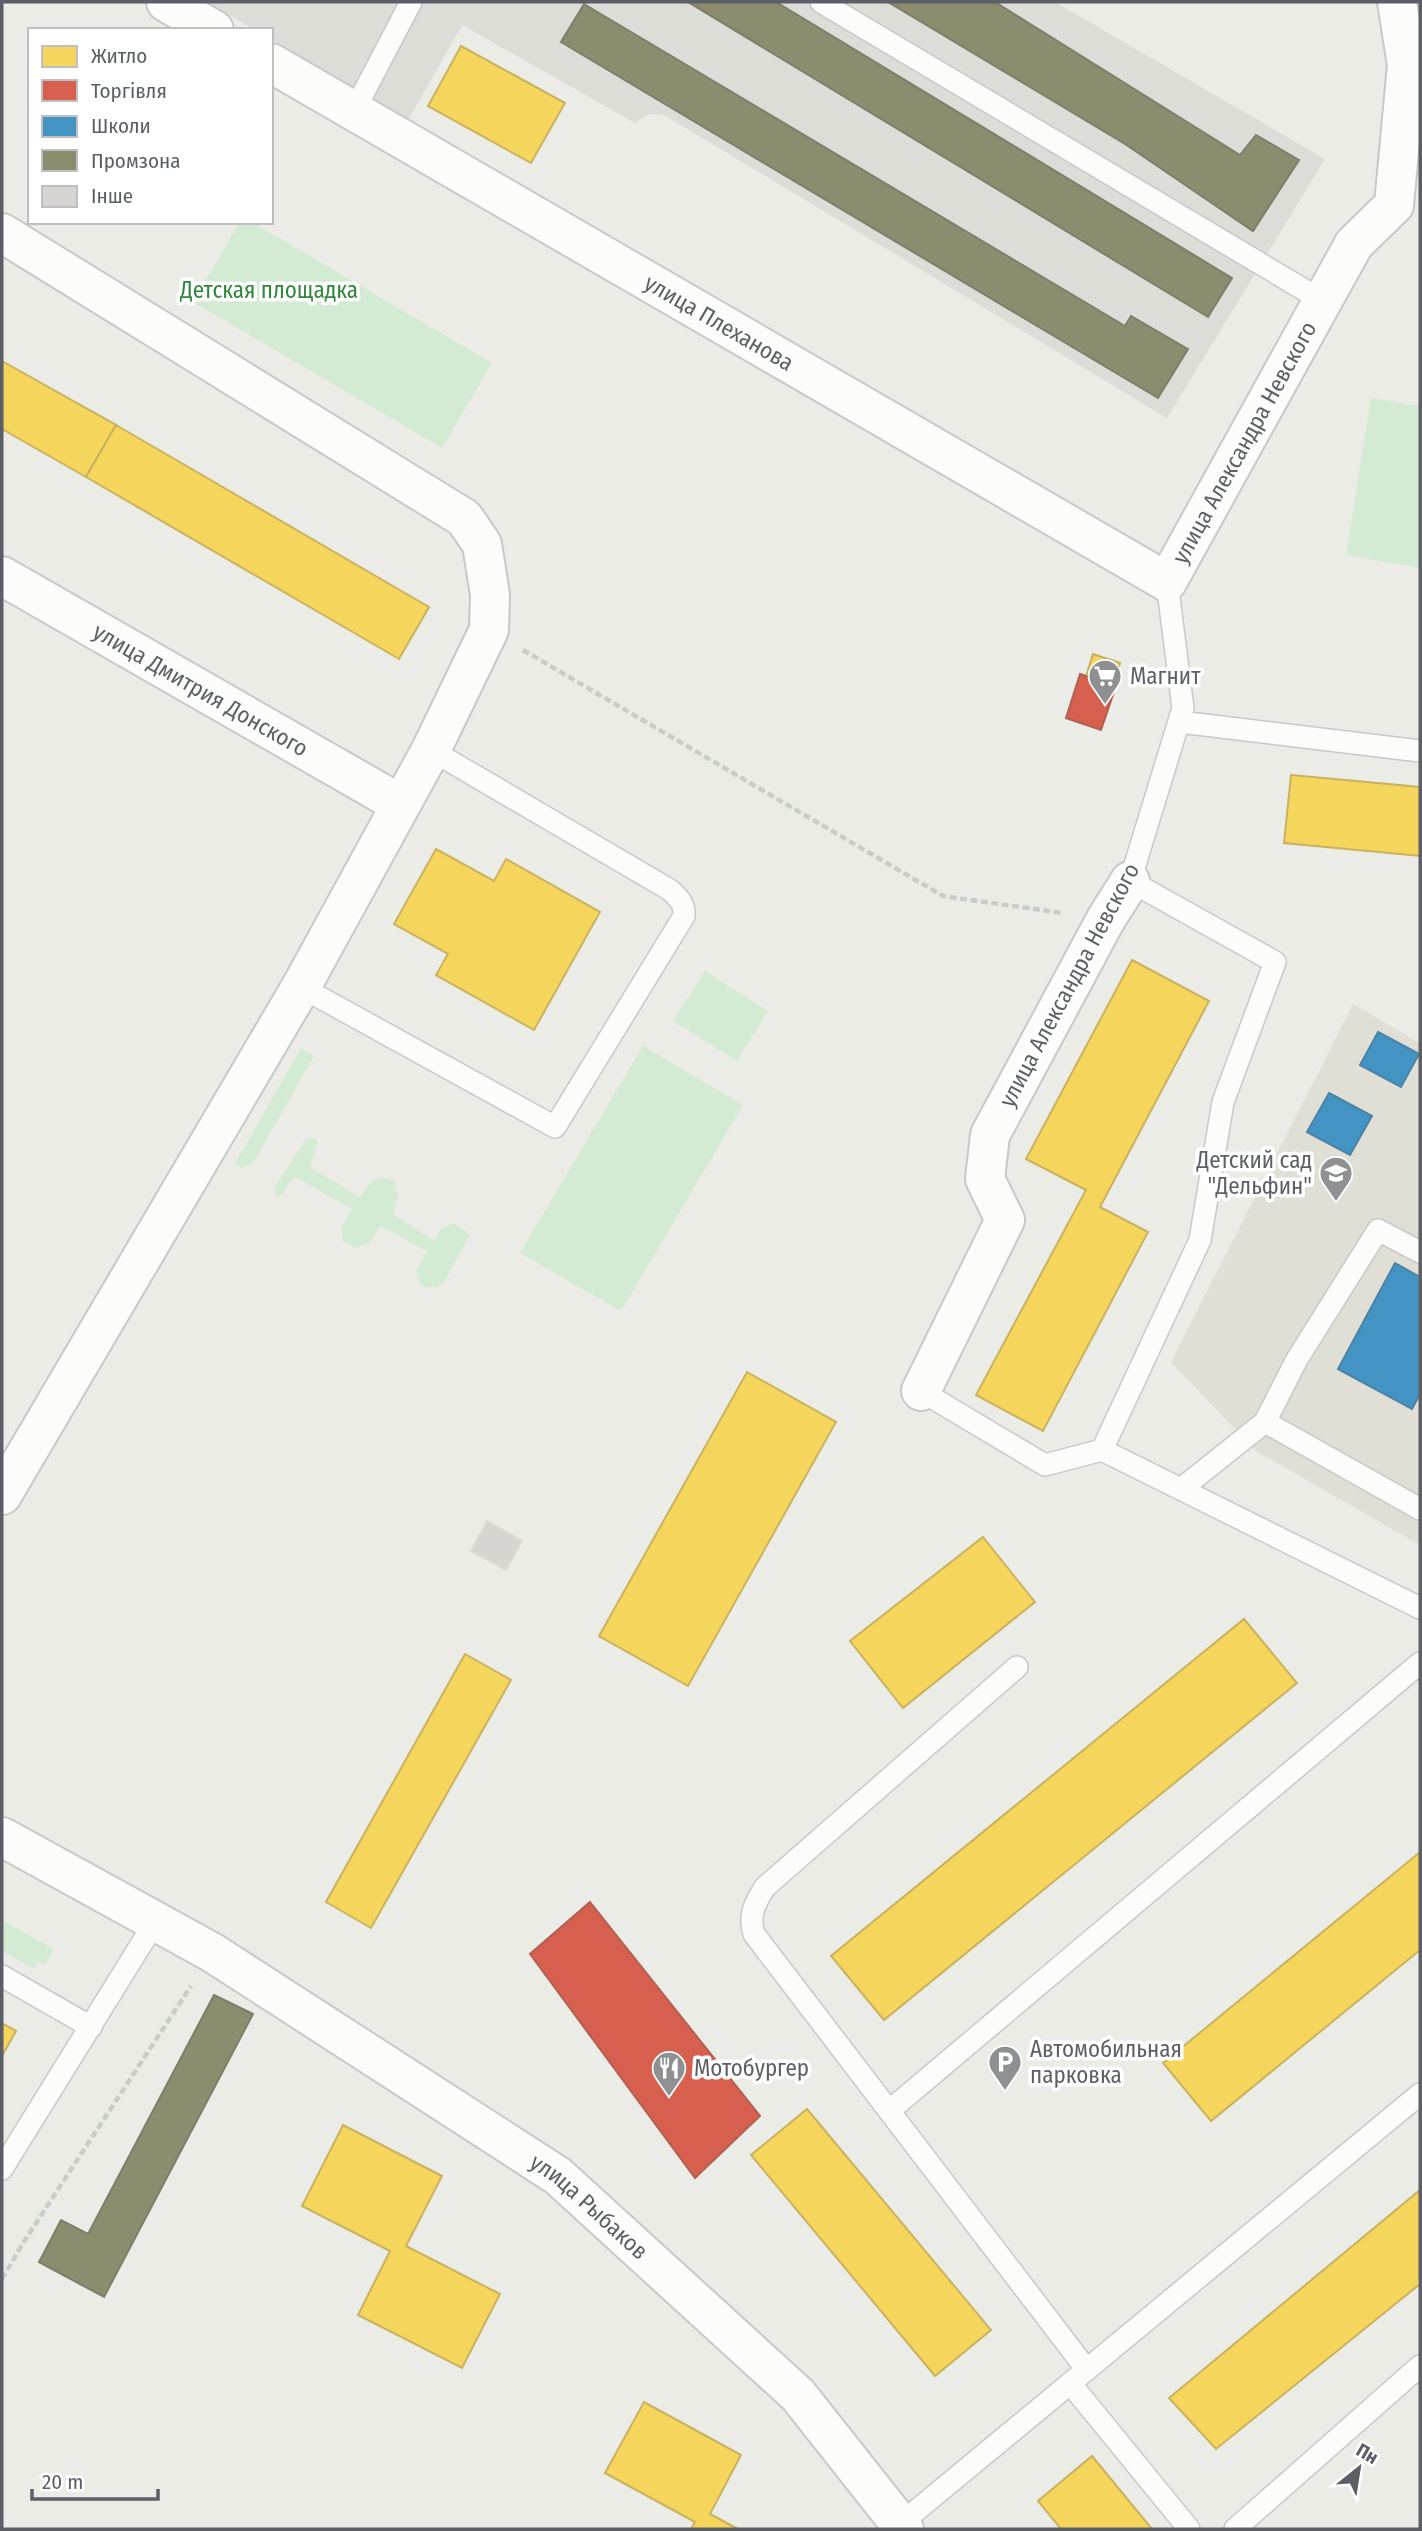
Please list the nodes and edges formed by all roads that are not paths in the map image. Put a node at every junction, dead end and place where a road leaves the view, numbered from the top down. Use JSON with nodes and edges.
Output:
{"nodes":[{"id":1,"x":166,"y":2,"type":"edge"},
{"id":2,"x":411,"y":2,"type":"edge"},
{"id":3,"x":821,"y":2,"type":"edge"},
{"id":4,"x":1397,"y":2,"type":"edge"},
{"id":5,"x":211,"y":28,"type":"edge"},
{"id":6,"x":273,"y":64,"type":"edge"},
{"id":7,"x":354,"y":111,"type":"junction"},
{"id":8,"x":1407,"y":203,"type":"edge"},
{"id":9,"x":2,"y":233,"type":"edge"},
{"id":10,"x":1323,"y":301,"type":"junction"},
{"id":11,"x":2,"y":576,"type":"edge"},
{"id":12,"x":1167,"y":582,"type":"junction"},
{"id":13,"x":1180,"y":722,"type":"junction"},
{"id":14,"x":431,"y":750,"type":"junction"},
{"id":15,"x":1420,"y":751,"type":"edge"},
{"id":16,"x":400,"y":804,"type":"junction"},
{"id":17,"x":1130,"y":881,"type":"junction"},
{"id":18,"x":301,"y":987,"type":"junction"},
{"id":19,"x":1420,"y":1252,"type":"edge"},
{"id":20,"x":921,"y":1391,"type":"joint"},
{"id":21,"x":1265,"y":1422,"type":"junction"},
{"id":22,"x":1102,"y":1450,"type":"junction"},
{"id":23,"x":1181,"y":1489,"type":"junction"},
{"id":24,"x":2,"y":1495,"type":"edge"},
{"id":25,"x":1420,"y":1509,"type":"edge"},
{"id":26,"x":1420,"y":1608,"type":"edge"},
{"id":27,"x":1420,"y":1663,"type":"edge"},
{"id":28,"x":1017,"y":1667,"type":"dead end"},
{"id":29,"x":2,"y":1837,"type":"edge"},
{"id":30,"x":155,"y":1922,"type":"junction"},
{"id":31,"x":2,"y":1976,"type":"edge"},
{"id":32,"x":91,"y":2027,"type":"junction"},
{"id":33,"x":1420,"y":2094,"type":"edge"},
{"id":34,"x":889,"y":2111,"type":"junction"},
{"id":35,"x":2,"y":2169,"type":"edge"},
{"id":36,"x":1420,"y":2366,"type":"edge"},
{"id":37,"x":1078,"y":2376,"type":"junction"},
{"id":38,"x":902,"y":2527,"type":"edge"},
{"id":39,"x":1189,"y":2529,"type":"edge"},
{"id":40,"x":1235,"y":2529,"type":"edge"}],
"edges":[{"from":1,"to":5,"type":"street"},
{"from":2,"to":7,"type":"lane"},
{"from":3,"to":10,"type":"lane"},
{"from":4,"to":8,"type":"street"},
{"from":6,"to":7,"type":"street","name":"улица Плеханова"},
{"from":7,"to":12,"type":"street","name":"улица Плеханова"},
{"from":8,"to":10,"type":"street","name":"улица Александра Невского"},
{"from":9,"to":14,"type":"street"},
{"from":10,"to":12,"type":"street","name":"улица Александра Невского"},
{"from":11,"to":16,"type":"street","name":"улица Дмитрия Донского"},
{"from":12,"to":13,"type":"lane","name":"улица Александра Невского"},
{"from":13,"to":15,"type":"lane"},
{"from":13,"to":17,"type":"lane","name":"улица Александра Невского"},
{"from":14,"to":16,"type":"street"},
{"from":14,"to":18,"type":"lane"},
{"from":16,"to":18,"type":"street"},
{"from":17,"to":20,"type":"street","name":"улица Александра Невского"},
{"from":17,"to":22,"type":"lane"},
{"from":18,"to":24,"type":"street"},
{"from":19,"to":21,"type":"lane"},
{"from":20,"to":22,"type":"lane"},
{"from":21,"to":23,"type":"lane"},
{"from":21,"to":25,"type":"lane"},
{"from":22,"to":23,"type":"lane"},
{"from":23,"to":26,"type":"lane"},
{"from":27,"to":34,"type":"lane"},
{"from":28,"to":34,"type":"lane"},
{"from":29,"to":30,"type":"street","name":"улица Рыбаков"},
{"from":30,"to":32,"type":"lane"},
{"from":30,"to":38,"type":"street","name":"улица Рыбаков"},
{"from":31,"to":32,"type":"lane"},
{"from":32,"to":35,"type":"lane"},
{"from":33,"to":37,"type":"lane"},
{"from":34,"to":37,"type":"lane"},
{"from":36,"to":40,"type":"lane"},
{"from":37,"to":38,"type":"lane"},
{"from":37,"to":39,"type":"lane"}]}
